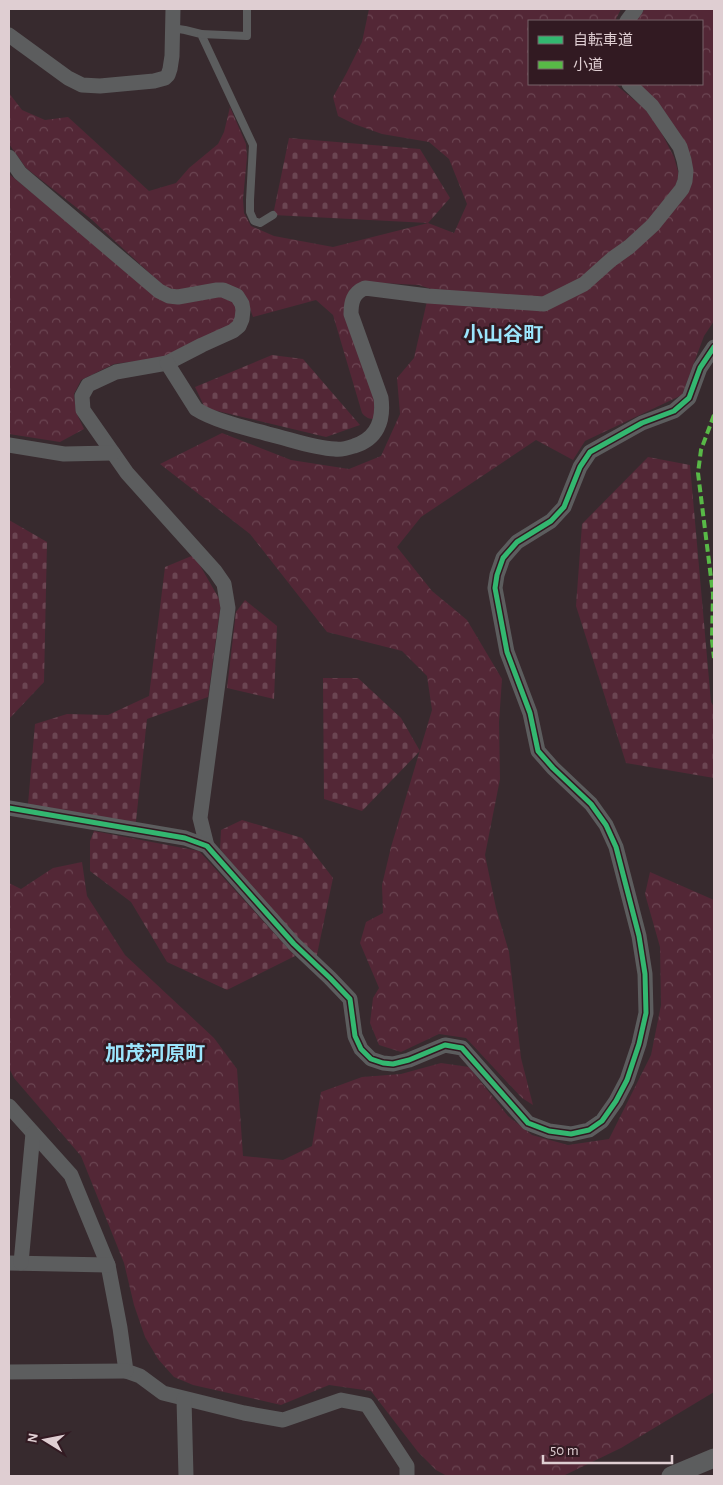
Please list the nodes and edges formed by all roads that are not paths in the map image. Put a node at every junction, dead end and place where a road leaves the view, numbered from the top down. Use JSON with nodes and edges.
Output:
{"nodes":[{"id":1,"x":173,"y":9,"type":"edge"},
{"id":2,"x":247,"y":9,"type":"edge"},
{"id":3,"x":636,"y":9,"type":"edge"},
{"id":4,"x":628,"y":20,"type":"edge"},
{"id":5,"x":172,"y":28,"type":"junction"},
{"id":6,"x":201,"y":34,"type":"junction"},
{"id":7,"x":9,"y":35,"type":"edge"},
{"id":8,"x":630,"y":85,"type":"edge"},
{"id":9,"x":9,"y":157,"type":"edge"},
{"id":10,"x":273,"y":215,"type":"dead end"},
{"id":11,"x":714,"y":347,"type":"edge"},
{"id":12,"x":167,"y":363,"type":"junction"},
{"id":13,"x":9,"y":445,"type":"edge"},
{"id":14,"x":113,"y":453,"type":"junction"},
{"id":15,"x":9,"y":808,"type":"edge"},
{"id":16,"x":207,"y":846,"type":"junction"},
{"id":17,"x":12,"y":1112,"type":"edge"},
{"id":18,"x":33,"y":1133,"type":"junction"},
{"id":19,"x":15,"y":1263,"type":"edge"},
{"id":20,"x":108,"y":1265,"type":"junction"},
{"id":21,"x":126,"y":1371,"type":"junction"},
{"id":22,"x":9,"y":1372,"type":"edge"},
{"id":23,"x":184,"y":1399,"type":"junction"},
{"id":24,"x":714,"y":1458,"type":"edge"},
{"id":25,"x":186,"y":1476,"type":"edge"},
{"id":26,"x":407,"y":1476,"type":"edge"},
{"id":27,"x":671,"y":1476,"type":"edge"}],
"edges":[{"from":1,"to":5,"type":"street"},
{"from":2,"to":6,"type":"lane"},
{"from":3,"to":4,"type":"street"},
{"from":5,"to":6,"type":"lane"},
{"from":5,"to":7,"type":"street"},
{"from":6,"to":10,"type":"lane"},
{"from":8,"to":12,"type":"street"},
{"from":9,"to":12,"type":"street"},
{"from":11,"to":16,"type":"street"},
{"from":12,"to":14,"type":"street"},
{"from":13,"to":14,"type":"street"},
{"from":14,"to":16,"type":"street"},
{"from":15,"to":16,"type":"street"},
{"from":17,"to":18,"type":"street"},
{"from":18,"to":19,"type":"street"},
{"from":18,"to":20,"type":"street"},
{"from":19,"to":20,"type":"street"},
{"from":20,"to":21,"type":"street"},
{"from":21,"to":22,"type":"street"},
{"from":21,"to":23,"type":"street"},
{"from":23,"to":25,"type":"street"},
{"from":23,"to":26,"type":"street"},
{"from":24,"to":27,"type":"street"}]}
